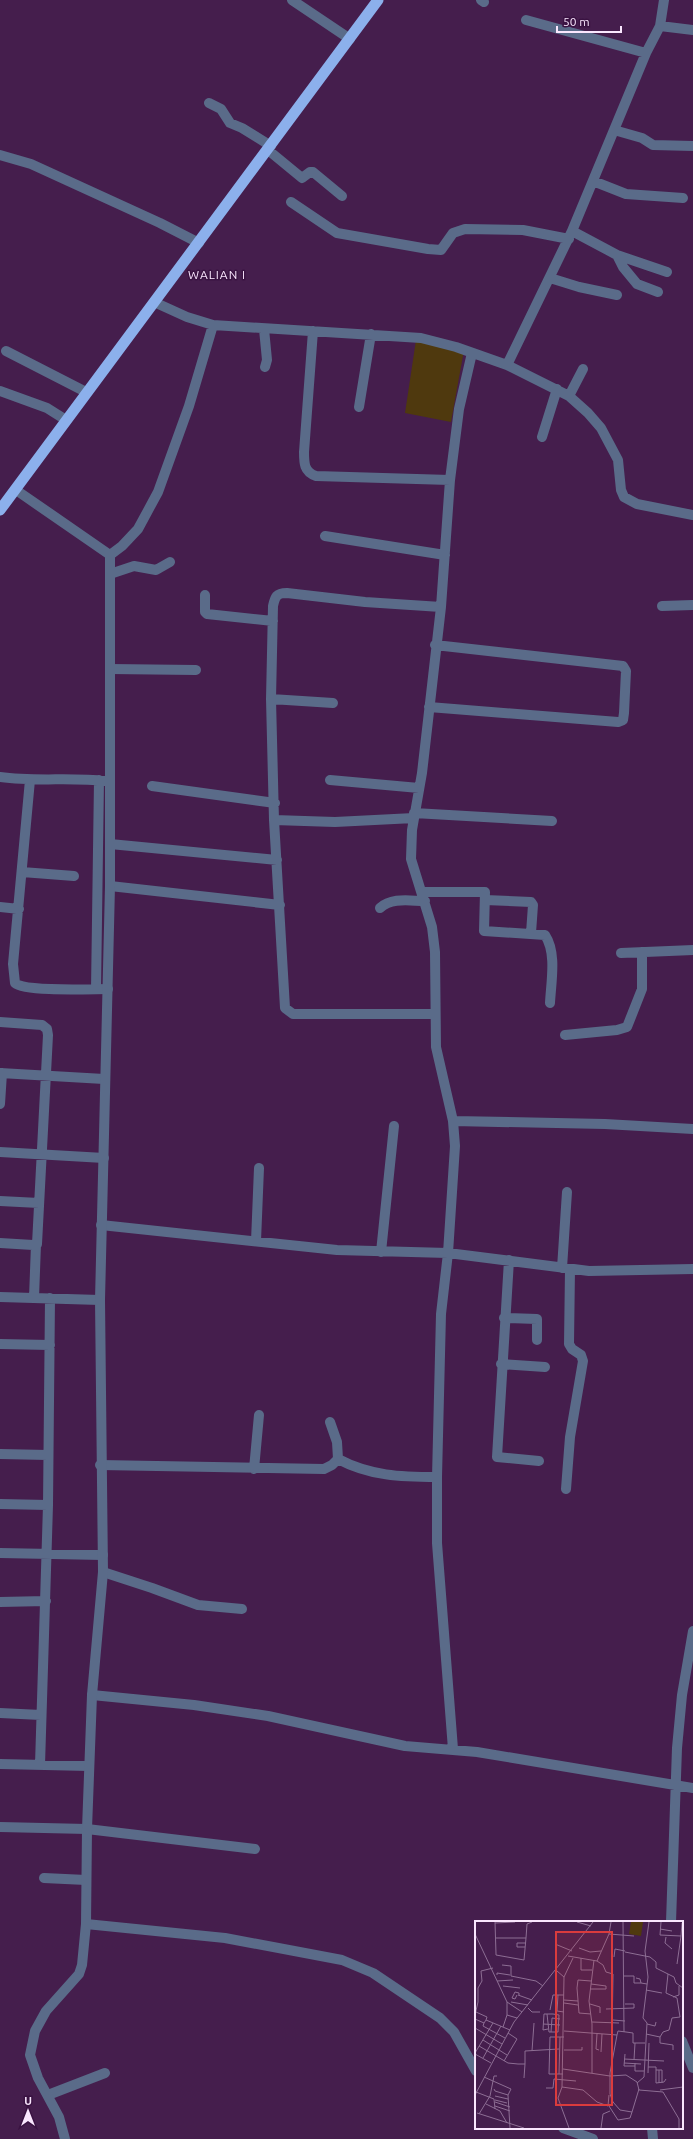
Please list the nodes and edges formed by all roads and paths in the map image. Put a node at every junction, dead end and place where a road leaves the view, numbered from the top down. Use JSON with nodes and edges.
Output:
{"nodes":[{"id":1,"x":292,"y":0,"type":"edge"},
{"id":2,"x":378,"y":0,"type":"edge"},
{"id":3,"x":664,"y":0,"type":"edge"},
{"id":4,"x":526,"y":20,"type":"dead end"},
{"id":5,"x":660,"y":26,"type":"junction"},
{"id":6,"x":693,"y":30,"type":"edge"},
{"id":7,"x":350,"y":39,"type":"junction"},
{"id":8,"x":646,"y":53,"type":"junction"},
{"id":9,"x":209,"y":103,"type":"dead end"},
{"id":10,"x":614,"y":130,"type":"junction"},
{"id":11,"x":693,"y":146,"type":"edge"},
{"id":12,"x":269,"y":148,"type":"junction"},
{"id":13,"x":0,"y":155,"type":"edge"},
{"id":14,"x":593,"y":181,"type":"junction"},
{"id":15,"x":342,"y":196,"type":"dead end"},
{"id":16,"x":683,"y":198,"type":"dead end"},
{"id":17,"x":291,"y":202,"type":"dead end"},
{"id":18,"x":570,"y":235,"type":"junction"},
{"id":19,"x":198,"y":244,"type":"junction"},
{"id":20,"x":617,"y":255,"type":"junction"},
{"id":21,"x":667,"y":272,"type":"dead end"},
{"id":22,"x":550,"y":278,"type":"junction"},
{"id":23,"x":658,"y":292,"type":"dead end"},
{"id":24,"x":617,"y":294,"type":"dead end"},
{"id":25,"x":154,"y":302,"type":"junction"},
{"id":26,"x":213,"y":325,"type":"junction"},
{"id":27,"x":264,"y":328,"type":"junction"},
{"id":28,"x":313,"y":331,"type":"junction"},
{"id":29,"x":371,"y":334,"type":"junction"},
{"id":30,"x":6,"y":351,"type":"dead end"},
{"id":31,"x":472,"y":353,"type":"junction"},
{"id":32,"x":507,"y":365,"type":"junction"},
{"id":33,"x":265,"y":368,"type":"dead end"},
{"id":34,"x":583,"y":369,"type":"dead end"},
{"id":35,"x":557,"y":389,"type":"junction"},
{"id":36,"x":0,"y":391,"type":"edge"},
{"id":37,"x":86,"y":392,"type":"junction"},
{"id":38,"x":569,"y":396,"type":"junction"},
{"id":39,"x":359,"y":407,"type":"dead end"},
{"id":40,"x":66,"y":420,"type":"junction"},
{"id":41,"x":542,"y":437,"type":"dead end"},
{"id":42,"x":450,"y":480,"type":"junction"},
{"id":43,"x":16,"y":490,"type":"junction"},
{"id":44,"x":0,"y":510,"type":"edge"},
{"id":45,"x":693,"y":515,"type":"edge"},
{"id":46,"x":326,"y":536,"type":"dead end"},
{"id":47,"x":110,"y":555,"type":"junction"},
{"id":48,"x":445,"y":555,"type":"junction"},
{"id":49,"x":170,"y":562,"type":"dead end"},
{"id":50,"x":110,"y":574,"type":"junction"},
{"id":51,"x":205,"y":595,"type":"dead end"},
{"id":52,"x":693,"y":605,"type":"edge"},
{"id":53,"x":662,"y":606,"type":"dead end"},
{"id":54,"x":441,"y":607,"type":"junction"},
{"id":55,"x":273,"y":621,"type":"junction"},
{"id":56,"x":435,"y":645,"type":"junction"},
{"id":57,"x":110,"y":669,"type":"junction"},
{"id":58,"x":196,"y":670,"type":"dead end"},
{"id":59,"x":270,"y":699,"type":"junction"},
{"id":60,"x":333,"y":703,"type":"dead end"},
{"id":61,"x":429,"y":706,"type":"junction"},
{"id":62,"x":0,"y":777,"type":"edge"},
{"id":63,"x":30,"y":780,"type":"junction"},
{"id":64,"x":99,"y":780,"type":"junction"},
{"id":65,"x":330,"y":780,"type":"dead end"},
{"id":66,"x":110,"y":781,"type":"junction"},
{"id":67,"x":152,"y":786,"type":"dead end"},
{"id":68,"x":419,"y":788,"type":"junction"},
{"id":69,"x":275,"y":803,"type":"junction"},
{"id":70,"x":414,"y":816,"type":"junction"},
{"id":71,"x":274,"y":820,"type":"junction"},
{"id":72,"x":552,"y":821,"type":"dead end"},
{"id":73,"x":110,"y":844,"type":"junction"},
{"id":74,"x":277,"y":860,"type":"junction"},
{"id":75,"x":22,"y":872,"type":"junction"},
{"id":76,"x":74,"y":876,"type":"dead end"},
{"id":77,"x":110,"y":886,"type":"junction"},
{"id":78,"x":424,"y":896,"type":"junction"},
{"id":79,"x":485,"y":900,"type":"junction"},
{"id":80,"x":280,"y":905,"type":"junction"},
{"id":81,"x":0,"y":907,"type":"edge"},
{"id":82,"x":380,"y":908,"type":"dead end"},
{"id":83,"x":19,"y":909,"type":"junction"},
{"id":84,"x":531,"y":933,"type":"junction"},
{"id":85,"x":693,"y":950,"type":"edge"},
{"id":86,"x":642,"y":952,"type":"junction"},
{"id":87,"x":621,"y":953,"type":"dead end"},
{"id":88,"x":108,"y":988,"type":"junction"},
{"id":89,"x":96,"y":989,"type":"junction"},
{"id":90,"x":550,"y":1004,"type":"dead end"},
{"id":91,"x":435,"y":1014,"type":"junction"},
{"id":92,"x":0,"y":1022,"type":"edge"},
{"id":93,"x":565,"y":1035,"type":"dead end"},
{"id":94,"x":1,"y":1073,"type":"edge"},
{"id":95,"x":46,"y":1076,"type":"junction"},
{"id":96,"x":104,"y":1079,"type":"junction"},
{"id":97,"x":0,"y":1104,"type":"edge"},
{"id":98,"x":453,"y":1121,"type":"junction"},
{"id":99,"x":394,"y":1126,"type":"dead end"},
{"id":100,"x":693,"y":1129,"type":"edge"},
{"id":101,"x":0,"y":1152,"type":"edge"},
{"id":102,"x":42,"y":1154,"type":"junction"},
{"id":103,"x":104,"y":1158,"type":"junction"},
{"id":104,"x":259,"y":1168,"type":"dead end"},
{"id":105,"x":567,"y":1192,"type":"dead end"},
{"id":106,"x":0,"y":1201,"type":"edge"},
{"id":107,"x":39,"y":1203,"type":"junction"},
{"id":108,"x":101,"y":1225,"type":"junction"},
{"id":109,"x":256,"y":1241,"type":"junction"},
{"id":110,"x":0,"y":1243,"type":"edge"},
{"id":111,"x":36,"y":1244,"type":"junction"},
{"id":112,"x":381,"y":1252,"type":"junction"},
{"id":113,"x":448,"y":1253,"type":"junction"},
{"id":114,"x":508,"y":1260,"type":"junction"},
{"id":115,"x":566,"y":1268,"type":"junction"},
{"id":116,"x":693,"y":1269,"type":"edge"},
{"id":117,"x":0,"y":1297,"type":"edge"},
{"id":118,"x":34,"y":1298,"type":"junction"},
{"id":119,"x":50,"y":1298,"type":"junction"},
{"id":120,"x":100,"y":1300,"type":"junction"},
{"id":121,"x":504,"y":1318,"type":"junction"},
{"id":122,"x":537,"y":1340,"type":"dead end"},
{"id":123,"x":0,"y":1344,"type":"edge"},
{"id":124,"x":50,"y":1345,"type":"junction"},
{"id":125,"x":501,"y":1364,"type":"junction"},
{"id":126,"x":545,"y":1367,"type":"dead end"},
{"id":127,"x":259,"y":1415,"type":"dead end"},
{"id":128,"x":330,"y":1422,"type":"dead end"},
{"id":129,"x":0,"y":1454,"type":"edge"},
{"id":130,"x":48,"y":1455,"type":"junction"},
{"id":131,"x":338,"y":1459,"type":"junction"},
{"id":132,"x":540,"y":1461,"type":"dead end"},
{"id":133,"x":100,"y":1465,"type":"junction"},
{"id":134,"x":254,"y":1469,"type":"junction"},
{"id":135,"x":437,"y":1477,"type":"junction"},
{"id":136,"x":566,"y":1489,"type":"dead end"},
{"id":137,"x":0,"y":1504,"type":"edge"},
{"id":138,"x":48,"y":1505,"type":"junction"},
{"id":139,"x":0,"y":1553,"type":"edge"},
{"id":140,"x":46,"y":1553,"type":"junction"},
{"id":141,"x":103,"y":1555,"type":"junction"},
{"id":142,"x":103,"y":1572,"type":"junction"},
{"id":143,"x":46,"y":1601,"type":"junction"},
{"id":144,"x":0,"y":1602,"type":"edge"},
{"id":145,"x":242,"y":1609,"type":"dead end"},
{"id":146,"x":693,"y":1631,"type":"edge"},
{"id":147,"x":92,"y":1695,"type":"junction"},
{"id":148,"x":0,"y":1714,"type":"edge"},
{"id":149,"x":41,"y":1714,"type":"junction"},
{"id":150,"x":453,"y":1749,"type":"junction"},
{"id":151,"x":0,"y":1764,"type":"edge"},
{"id":152,"x":40,"y":1765,"type":"junction"},
{"id":153,"x":89,"y":1766,"type":"junction"},
{"id":154,"x":676,"y":1786,"type":"junction"},
{"id":155,"x":693,"y":1788,"type":"edge"},
{"id":156,"x":0,"y":1827,"type":"edge"},
{"id":157,"x":87,"y":1829,"type":"junction"},
{"id":158,"x":255,"y":1849,"type":"dead end"},
{"id":159,"x":44,"y":1878,"type":"dead end"},
{"id":160,"x":86,"y":1880,"type":"junction"},
{"id":161,"x":671,"y":1921,"type":"edge"},
{"id":162,"x":86,"y":1924,"type":"junction"},
{"id":163,"x":683,"y":2043,"type":"edge"},
{"id":164,"x":693,"y":2068,"type":"edge"},
{"id":165,"x":475,"y":2069,"type":"edge"},
{"id":166,"x":105,"y":2073,"type":"dead end"},
{"id":167,"x":48,"y":2095,"type":"junction"},
{"id":168,"x":566,"y":2129,"type":"edge"},
{"id":169,"x":652,"y":2129,"type":"edge"},
{"id":170,"x":65,"y":2139,"type":"edge"},
{"id":171,"x":593,"y":2139,"type":"edge"},
{"id":172,"x":653,"y":2139,"type":"edge"}],
"edges":[{"from":1,"to":7,"type":"street"},
{"from":2,"to":7,"type":"highway"},
{"from":3,"to":5,"type":"street"},
{"from":4,"to":8,"type":"street"},
{"from":5,"to":6,"type":"street"},
{"from":5,"to":8,"type":"street"},
{"from":7,"to":12,"type":"highway"},
{"from":8,"to":10,"type":"street"},
{"from":9,"to":12,"type":"street"},
{"from":10,"to":11,"type":"street"},
{"from":10,"to":14,"type":"street"},
{"from":12,"to":15,"type":"street"},
{"from":12,"to":19,"type":"highway"},
{"from":13,"to":19,"type":"street"},
{"from":14,"to":16,"type":"street"},
{"from":14,"to":18,"type":"street"},
{"from":17,"to":18,"type":"street"},
{"from":18,"to":20,"type":"street"},
{"from":18,"to":22,"type":"street"},
{"from":19,"to":25,"type":"highway"},
{"from":20,"to":21,"type":"street"},
{"from":20,"to":23,"type":"street"},
{"from":22,"to":24,"type":"street"},
{"from":22,"to":32,"type":"street"},
{"from":25,"to":26,"type":"street"},
{"from":25,"to":37,"type":"highway"},
{"from":26,"to":27,"type":"street"},
{"from":26,"to":47,"type":"street"},
{"from":27,"to":28,"type":"street"},
{"from":27,"to":33,"type":"street"},
{"from":28,"to":29,"type":"street"},
{"from":28,"to":42,"type":"street"},
{"from":29,"to":31,"type":"street"},
{"from":29,"to":39,"type":"street"},
{"from":30,"to":37,"type":"street"},
{"from":31,"to":32,"type":"street"},
{"from":31,"to":42,"type":"street"},
{"from":32,"to":35,"type":"street"},
{"from":34,"to":38,"type":"street"},
{"from":35,"to":38,"type":"street"},
{"from":35,"to":41,"type":"street"},
{"from":36,"to":40,"type":"street"},
{"from":37,"to":40,"type":"highway"},
{"from":38,"to":45,"type":"street"},
{"from":40,"to":43,"type":"highway"},
{"from":42,"to":48,"type":"street"},
{"from":43,"to":44,"type":"highway"},
{"from":43,"to":47,"type":"street"},
{"from":46,"to":48,"type":"street"},
{"from":47,"to":50,"type":"street"},
{"from":48,"to":54,"type":"street"},
{"from":49,"to":50,"type":"street"},
{"from":50,"to":57,"type":"street"},
{"from":51,"to":55,"type":"street"},
{"from":52,"to":53,"type":"street"},
{"from":54,"to":55,"type":"street"},
{"from":54,"to":56,"type":"street"},
{"from":55,"to":59,"type":"street"},
{"from":56,"to":61,"type":"street"},
{"from":56,"to":61,"type":"street"},
{"from":57,"to":58,"type":"street"},
{"from":57,"to":66,"type":"street"},
{"from":59,"to":60,"type":"street"},
{"from":59,"to":69,"type":"street"},
{"from":61,"to":68,"type":"street"},
{"from":62,"to":63,"type":"street"},
{"from":63,"to":64,"type":"street"},
{"from":63,"to":75,"type":"street"},
{"from":64,"to":66,"type":"street"},
{"from":64,"to":89,"type":"street"},
{"from":65,"to":68,"type":"street"},
{"from":66,"to":73,"type":"street"},
{"from":67,"to":69,"type":"street"},
{"from":68,"to":70,"type":"street"},
{"from":69,"to":71,"type":"street"},
{"from":70,"to":71,"type":"street"},
{"from":70,"to":72,"type":"street"},
{"from":70,"to":78,"type":"street"},
{"from":71,"to":74,"type":"street"},
{"from":73,"to":74,"type":"street"},
{"from":73,"to":77,"type":"street"},
{"from":74,"to":80,"type":"street"},
{"from":75,"to":76,"type":"street"},
{"from":75,"to":83,"type":"street"},
{"from":77,"to":80,"type":"street"},
{"from":77,"to":88,"type":"street"},
{"from":78,"to":79,"type":"street"},
{"from":78,"to":82,"type":"street"},
{"from":78,"to":91,"type":"street"},
{"from":79,"to":84,"type":"street"},
{"from":79,"to":84,"type":"street"},
{"from":80,"to":91,"type":"street"},
{"from":81,"to":83,"type":"street"},
{"from":83,"to":89,"type":"street"},
{"from":84,"to":90,"type":"street"},
{"from":85,"to":86,"type":"street"},
{"from":86,"to":87,"type":"street"},
{"from":86,"to":93,"type":"street"},
{"from":88,"to":89,"type":"street"},
{"from":88,"to":96,"type":"street"},
{"from":91,"to":98,"type":"street"},
{"from":92,"to":95,"type":"street"},
{"from":94,"to":95,"type":"street"},
{"from":94,"to":97,"type":"street"},
{"from":95,"to":96,"type":"street"},
{"from":95,"to":102,"type":"street"},
{"from":96,"to":103,"type":"street"},
{"from":98,"to":100,"type":"street"},
{"from":98,"to":113,"type":"street"},
{"from":99,"to":112,"type":"street"},
{"from":101,"to":102,"type":"street"},
{"from":102,"to":103,"type":"street"},
{"from":102,"to":107,"type":"street"},
{"from":103,"to":108,"type":"street"},
{"from":104,"to":109,"type":"street"},
{"from":105,"to":115,"type":"street"},
{"from":106,"to":107,"type":"street"},
{"from":107,"to":111,"type":"street"},
{"from":108,"to":109,"type":"street"},
{"from":108,"to":120,"type":"street"},
{"from":109,"to":112,"type":"street"},
{"from":110,"to":111,"type":"street"},
{"from":111,"to":118,"type":"street"},
{"from":112,"to":113,"type":"street"},
{"from":113,"to":114,"type":"street"},
{"from":113,"to":135,"type":"street"},
{"from":114,"to":115,"type":"street"},
{"from":114,"to":121,"type":"street"},
{"from":115,"to":116,"type":"street"},
{"from":115,"to":136,"type":"street"},
{"from":117,"to":118,"type":"street"},
{"from":118,"to":119,"type":"street"},
{"from":119,"to":120,"type":"street"},
{"from":119,"to":124,"type":"street"},
{"from":120,"to":133,"type":"street"},
{"from":121,"to":122,"type":"street"},
{"from":121,"to":125,"type":"street"},
{"from":123,"to":124,"type":"street"},
{"from":124,"to":130,"type":"street"},
{"from":125,"to":126,"type":"street"},
{"from":125,"to":132,"type":"street"},
{"from":127,"to":134,"type":"street"},
{"from":128,"to":131,"type":"street"},
{"from":129,"to":130,"type":"street"},
{"from":130,"to":138,"type":"street"},
{"from":131,"to":134,"type":"street"},
{"from":131,"to":135,"type":"street"},
{"from":133,"to":134,"type":"street"},
{"from":133,"to":141,"type":"street"},
{"from":135,"to":150,"type":"street"},
{"from":137,"to":138,"type":"street"},
{"from":138,"to":140,"type":"street"},
{"from":139,"to":140,"type":"street"},
{"from":140,"to":141,"type":"street"},
{"from":140,"to":143,"type":"street"},
{"from":141,"to":142,"type":"street"},
{"from":142,"to":145,"type":"street"},
{"from":142,"to":147,"type":"street"},
{"from":143,"to":144,"type":"street"},
{"from":143,"to":149,"type":"street"},
{"from":146,"to":154,"type":"street"},
{"from":147,"to":150,"type":"street"},
{"from":147,"to":153,"type":"street"},
{"from":148,"to":149,"type":"street"},
{"from":149,"to":152,"type":"street"},
{"from":150,"to":154,"type":"street"},
{"from":151,"to":152,"type":"street"},
{"from":152,"to":153,"type":"street"},
{"from":153,"to":157,"type":"street"},
{"from":154,"to":155,"type":"street"},
{"from":154,"to":161,"type":"street"},
{"from":156,"to":157,"type":"street"},
{"from":157,"to":158,"type":"street"},
{"from":157,"to":160,"type":"street"},
{"from":159,"to":160,"type":"street"},
{"from":160,"to":162,"type":"street"},
{"from":162,"to":165,"type":"street"},
{"from":162,"to":167,"type":"street"},
{"from":163,"to":164,"type":"street"},
{"from":166,"to":167,"type":"street"},
{"from":167,"to":170,"type":"street"},
{"from":168,"to":171,"type":"street"},
{"from":169,"to":172,"type":"street"}]}
